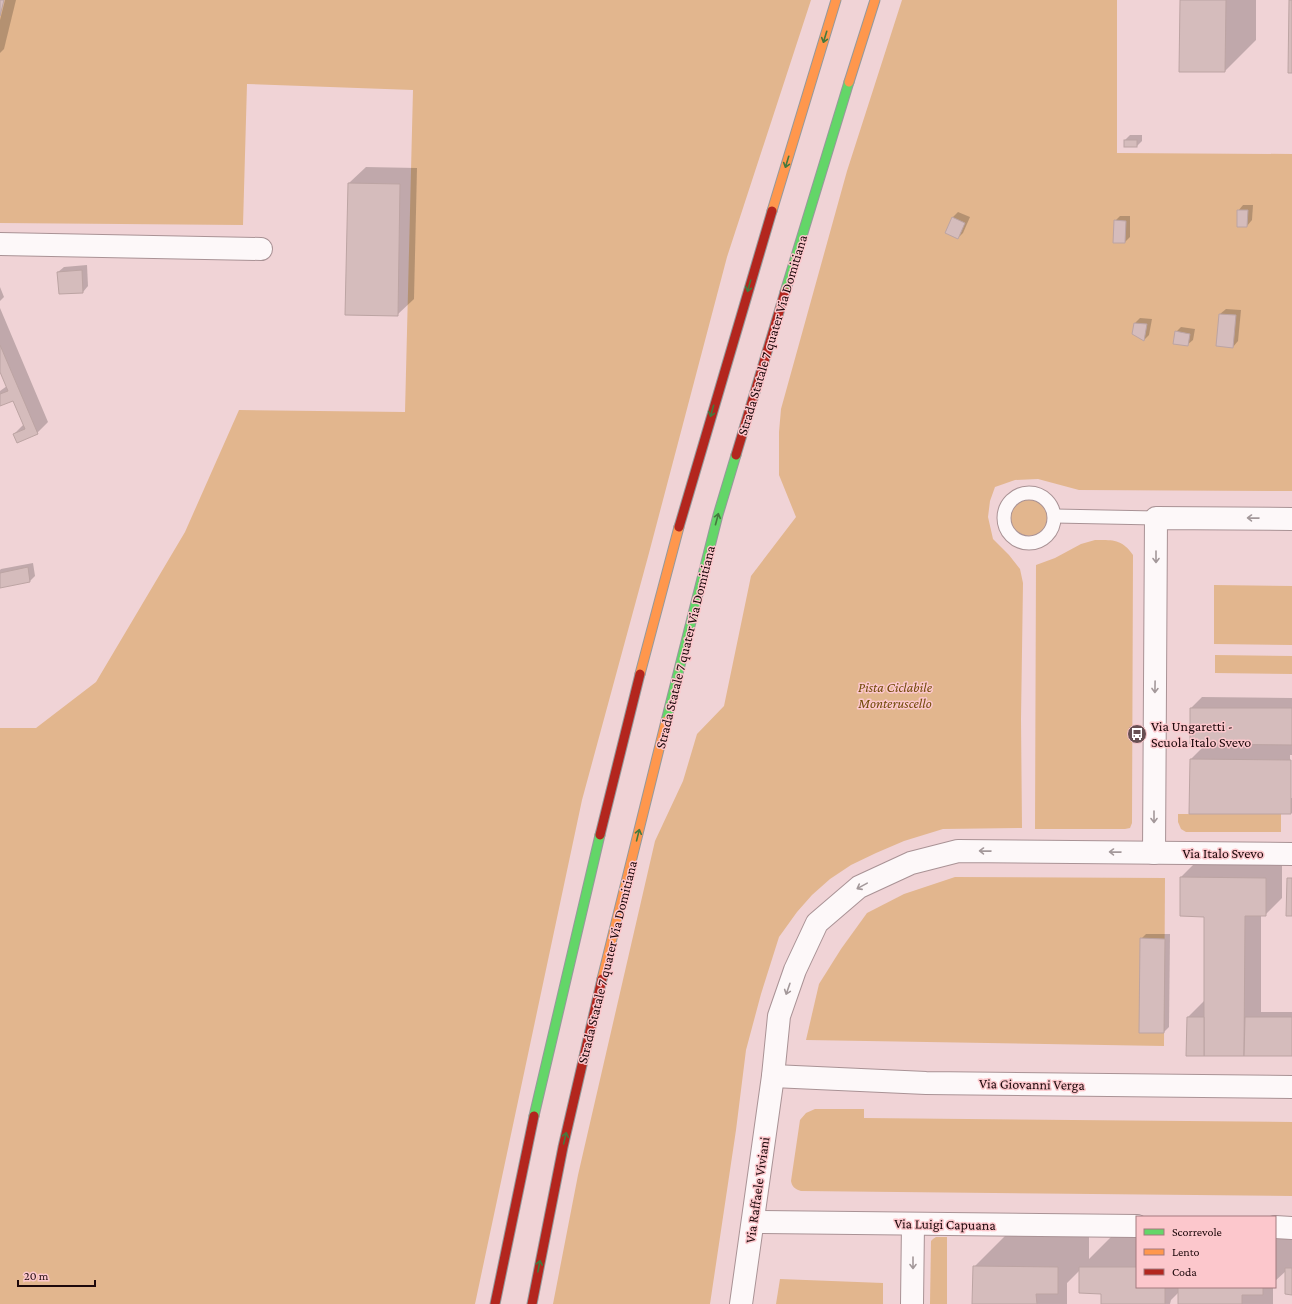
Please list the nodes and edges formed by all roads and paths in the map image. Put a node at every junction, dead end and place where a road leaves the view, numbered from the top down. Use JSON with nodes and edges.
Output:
{"nodes":[{"id":1,"x":836,"y":0,"type":"edge"},
{"id":2,"x":876,"y":0,"type":"edge"},
{"id":3,"x":0,"y":244,"type":"edge"},
{"id":4,"x":261,"y":248,"type":"dead end"},
{"id":5,"x":1055,"y":516,"type":"dead end"},
{"id":6,"x":1156,"y":518,"type":"junction"},
{"id":7,"x":1292,"y":519,"type":"edge"},
{"id":8,"x":1154,"y":853,"type":"junction"},
{"id":9,"x":1292,"y":854,"type":"edge"},
{"id":10,"x":773,"y":1076,"type":"junction"},
{"id":11,"x":1292,"y":1087,"type":"edge"},
{"id":12,"x":753,"y":1222,"type":"junction"},
{"id":13,"x":913,"y":1224,"type":"junction"},
{"id":14,"x":1136,"y":1226,"type":"edge"},
{"id":15,"x":1276,"y":1227,"type":"edge"},
{"id":16,"x":1292,"y":1228,"type":"edge"},
{"id":17,"x":495,"y":1304,"type":"edge"},
{"id":18,"x":532,"y":1304,"type":"edge"},
{"id":19,"x":741,"y":1304,"type":"edge"},
{"id":20,"x":912,"y":1304,"type":"edge"}],
"edges":[{"from":1,"to":17,"type":"highway","one_way":true},
{"from":18,"to":2,"type":"highway","name":"Strada Statale 7 quater Via Domitiana","one_way":true},
{"from":3,"to":4,"type":"street"},
{"from":5,"to":6,"type":"lane"},
{"from":7,"to":6,"type":"street","one_way":true},
{"from":6,"to":8,"type":"street","one_way":true},
{"from":8,"to":9,"type":"street","name":"Via Italo Svevo"},
{"from":8,"to":10,"type":"street","name":"Via Italo Svevo","one_way":true},
{"from":10,"to":11,"type":"street","name":"Via Giovanni Verga"},
{"from":10,"to":12,"type":"street","name":"Via Raffaele Viviani"},
{"from":12,"to":13,"type":"street","name":"Via Luigi Capuana"},
{"from":12,"to":19,"type":"street","name":"Via Raffaele Viviani"},
{"from":13,"to":14,"type":"street","name":"Via Luigi Capuana"},
{"from":13,"to":20,"type":"street","one_way":true},
{"from":15,"to":16,"type":"street"}]}
